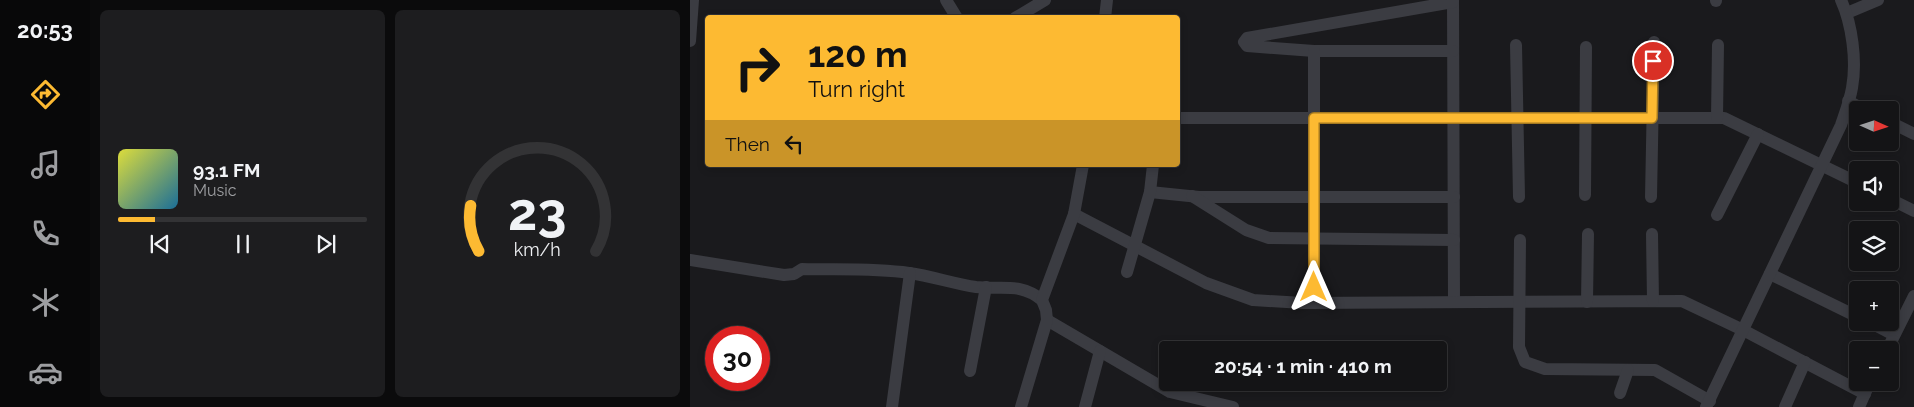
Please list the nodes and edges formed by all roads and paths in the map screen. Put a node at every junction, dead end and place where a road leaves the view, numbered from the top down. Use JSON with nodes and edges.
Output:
{"nodes":[{"id":1,"x":693,"y":0,"type":"edge"},
{"id":2,"x":946,"y":0,"type":"edge"},
{"id":3,"x":1042,"y":0,"type":"edge"},
{"id":4,"x":1107,"y":0,"type":"edge"},
{"id":5,"x":1841,"y":0,"type":"edge"},
{"id":6,"x":1878,"y":0,"type":"edge"},
{"id":7,"x":1453,"y":1,"type":"edge"},
{"id":8,"x":1847,"y":13,"type":"junction"},
{"id":9,"x":955,"y":15,"type":"edge"},
{"id":10,"x":1020,"y":15,"type":"edge"},
{"id":11,"x":1104,"y":15,"type":"edge"},
{"id":12,"x":690,"y":41,"type":"edge"},
{"id":13,"x":1654,"y":42,"type":"dead end"},
{"id":14,"x":1516,"y":45,"type":"dead end"},
{"id":15,"x":1718,"y":45,"type":"dead end"},
{"id":16,"x":1586,"y":47,"type":"dead end"},
{"id":17,"x":1314,"y":51,"type":"junction"},
{"id":18,"x":1453,"y":51,"type":"junction"},
{"id":19,"x":1848,"y":102,"type":"joint"},
{"id":20,"x":1180,"y":118,"type":"edge"},
{"id":21,"x":1314,"y":118,"type":"junction"},
{"id":22,"x":1454,"y":118,"type":"junction"},
{"id":23,"x":1517,"y":118,"type":"junction"},
{"id":24,"x":1587,"y":118,"type":"junction"},
{"id":25,"x":1652,"y":118,"type":"junction"},
{"id":26,"x":1717,"y":118,"type":"junction"},
{"id":27,"x":1899,"y":126,"type":"edge"},
{"id":28,"x":1758,"y":134,"type":"junction"},
{"id":29,"x":1914,"y":134,"type":"edge"},
{"id":30,"x":1821,"y":165,"type":"junction"},
{"id":31,"x":1083,"y":167,"type":"edge"},
{"id":32,"x":1153,"y":167,"type":"edge"},
{"id":33,"x":1849,"y":179,"type":"edge"},
{"id":34,"x":1150,"y":192,"type":"junction"},
{"id":35,"x":1585,"y":195,"type":"dead end"},
{"id":36,"x":1192,"y":196,"type":"junction"},
{"id":37,"x":1651,"y":196,"type":"dead end"},
{"id":38,"x":1314,"y":197,"type":"junction"},
{"id":39,"x":1454,"y":197,"type":"junction"},
{"id":40,"x":1519,"y":198,"type":"dead end"},
{"id":41,"x":1899,"y":204,"type":"edge"},
{"id":42,"x":1914,"y":211,"type":"edge"},
{"id":43,"x":1074,"y":214,"type":"junction"},
{"id":44,"x":1716,"y":215,"type":"dead end"},
{"id":45,"x":1588,"y":234,"type":"dead end"},
{"id":46,"x":1652,"y":234,"type":"dead end"},
{"id":47,"x":1314,"y":239,"type":"junction"},
{"id":48,"x":1454,"y":240,"type":"junction"},
{"id":49,"x":1520,"y":240,"type":"dead end"},
{"id":50,"x":1135,"y":245,"type":"junction"},
{"id":51,"x":690,"y":260,"type":"edge"},
{"id":52,"x":1128,"y":272,"type":"dead end"},
{"id":53,"x":910,"y":273,"type":"junction"},
{"id":54,"x":1770,"y":274,"type":"junction"},
{"id":55,"x":986,"y":287,"type":"junction"},
{"id":56,"x":1914,"y":296,"type":"edge"},
{"id":57,"x":1042,"y":300,"type":"junction"},
{"id":58,"x":1653,"y":301,"type":"junction"},
{"id":59,"x":1454,"y":302,"type":"junction"},
{"id":60,"x":1520,"y":302,"type":"junction"},
{"id":61,"x":1587,"y":302,"type":"junction"},
{"id":62,"x":1314,"y":303,"type":"junction"},
{"id":63,"x":1849,"y":313,"type":"edge"},
{"id":64,"x":1047,"y":320,"type":"junction"},
{"id":65,"x":1743,"y":330,"type":"junction"},
{"id":66,"x":1886,"y":331,"type":"edge"},
{"id":67,"x":1894,"y":335,"type":"junction"},
{"id":68,"x":1891,"y":341,"type":"edge"},
{"id":69,"x":1100,"y":351,"type":"junction"},
{"id":70,"x":1805,"y":362,"type":"junction"},
{"id":71,"x":970,"y":370,"type":"dead end"},
{"id":72,"x":1628,"y":370,"type":"junction"},
{"id":73,"x":1866,"y":391,"type":"edge"},
{"id":74,"x":1620,"y":393,"type":"dead end"},
{"id":75,"x":1864,"y":394,"type":"junction"},
{"id":76,"x":1708,"y":404,"type":"edge"},
{"id":77,"x":892,"y":407,"type":"edge"},
{"id":78,"x":1021,"y":407,"type":"edge"},
{"id":79,"x":1085,"y":407,"type":"edge"},
{"id":80,"x":1233,"y":407,"type":"edge"},
{"id":81,"x":1785,"y":407,"type":"edge"},
{"id":82,"x":1859,"y":407,"type":"edge"}],
"edges":[{"from":1,"to":12,"type":"street"},
{"from":2,"to":9,"type":"street"},
{"from":3,"to":10,"type":"street"},
{"from":4,"to":11,"type":"street"},
{"from":5,"to":8,"type":"street"},
{"from":6,"to":8,"type":"street"},
{"from":7,"to":17,"type":"street"},
{"from":7,"to":18,"type":"street"},
{"from":8,"to":19,"type":"street"},
{"from":13,"to":25,"type":"street"},
{"from":14,"to":23,"type":"street"},
{"from":15,"to":26,"type":"street"},
{"from":16,"to":24,"type":"street"},
{"from":17,"to":18,"type":"street"},
{"from":17,"to":21,"type":"street"},
{"from":18,"to":22,"type":"street"},
{"from":19,"to":30,"type":"street"},
{"from":20,"to":21,"type":"street"},
{"from":21,"to":22,"type":"street"},
{"from":21,"to":38,"type":"street"},
{"from":22,"to":23,"type":"street"},
{"from":22,"to":39,"type":"street"},
{"from":23,"to":24,"type":"street"},
{"from":23,"to":40,"type":"street"},
{"from":24,"to":25,"type":"street"},
{"from":24,"to":35,"type":"street"},
{"from":25,"to":26,"type":"street"},
{"from":25,"to":37,"type":"street"},
{"from":26,"to":28,"type":"street"},
{"from":27,"to":29,"type":"street"},
{"from":28,"to":30,"type":"street"},
{"from":28,"to":44,"type":"street"},
{"from":30,"to":33,"type":"street"},
{"from":30,"to":54,"type":"street"},
{"from":31,"to":43,"type":"street"},
{"from":32,"to":34,"type":"street"},
{"from":34,"to":36,"type":"street"},
{"from":34,"to":50,"type":"street"},
{"from":36,"to":38,"type":"street"},
{"from":36,"to":47,"type":"street"},
{"from":38,"to":39,"type":"street"},
{"from":38,"to":47,"type":"street"},
{"from":39,"to":48,"type":"street"},
{"from":41,"to":42,"type":"street"},
{"from":43,"to":50,"type":"street"},
{"from":43,"to":57,"type":"street"},
{"from":45,"to":61,"type":"street"},
{"from":46,"to":58,"type":"street"},
{"from":47,"to":48,"type":"street"},
{"from":47,"to":62,"type":"street"},
{"from":48,"to":59,"type":"street"},
{"from":49,"to":60,"type":"street"},
{"from":50,"to":52,"type":"street"},
{"from":50,"to":62,"type":"street"},
{"from":51,"to":53,"type":"street"},
{"from":53,"to":55,"type":"street"},
{"from":53,"to":77,"type":"street"},
{"from":54,"to":63,"type":"street"},
{"from":54,"to":65,"type":"street"},
{"from":55,"to":57,"type":"street"},
{"from":55,"to":71,"type":"street"},
{"from":56,"to":67,"type":"street"},
{"from":57,"to":64,"type":"street"},
{"from":58,"to":61,"type":"street"},
{"from":58,"to":65,"type":"street"},
{"from":59,"to":60,"type":"street"},
{"from":59,"to":62,"type":"street"},
{"from":60,"to":61,"type":"street"},
{"from":60,"to":72,"type":"street"},
{"from":64,"to":69,"type":"street"},
{"from":64,"to":78,"type":"street"},
{"from":65,"to":70,"type":"street"},
{"from":65,"to":76,"type":"street"},
{"from":66,"to":67,"type":"street"},
{"from":67,"to":68,"type":"street"},
{"from":69,"to":79,"type":"street"},
{"from":69,"to":80,"type":"street"},
{"from":70,"to":75,"type":"street"},
{"from":70,"to":81,"type":"street"},
{"from":72,"to":74,"type":"street"},
{"from":72,"to":76,"type":"street"},
{"from":73,"to":75,"type":"street"},
{"from":75,"to":82,"type":"street"}]}
